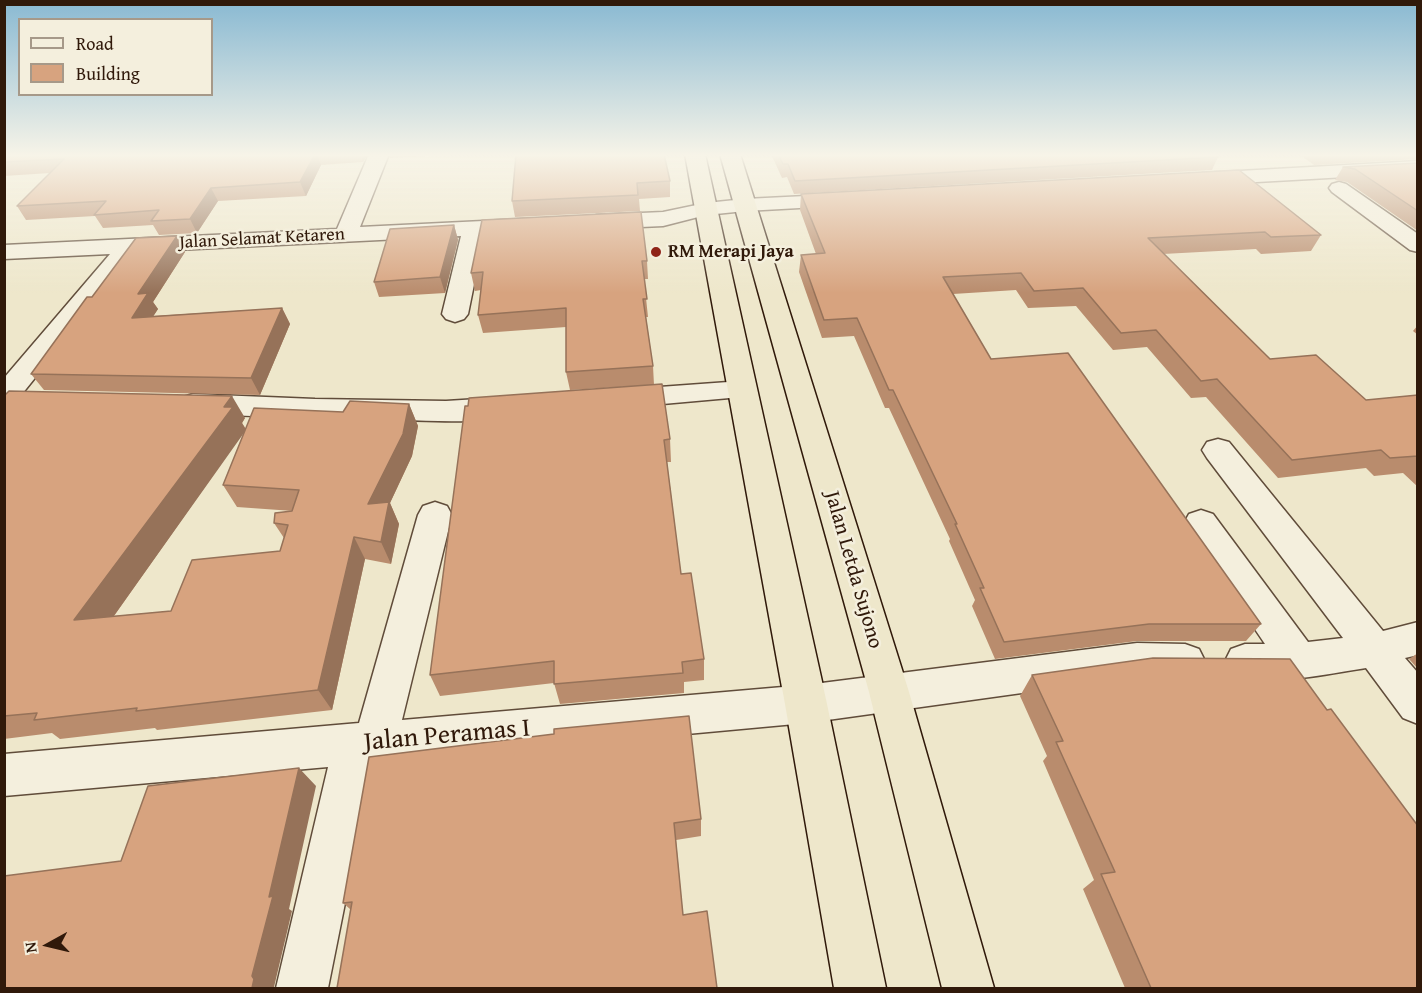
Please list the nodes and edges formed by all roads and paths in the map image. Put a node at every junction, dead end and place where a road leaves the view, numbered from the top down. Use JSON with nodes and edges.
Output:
{"nodes":[{"id":1,"x":360,"y":200,"type":"edge"},
{"id":2,"x":705,"y":200,"type":"edge"},
{"id":3,"x":744,"y":200,"type":"edge"},
{"id":4,"x":1368,"y":200,"type":"edge"},
{"id":5,"x":863,"y":207,"type":"edge"},
{"id":6,"x":748,"y":214,"type":"junction"},
{"id":7,"x":708,"y":217,"type":"junction"},
{"id":8,"x":581,"y":223,"type":"edge"},
{"id":9,"x":545,"y":225,"type":"edge"},
{"id":10,"x":474,"y":229,"type":"junction"},
{"id":11,"x":346,"y":235,"type":"junction"},
{"id":12,"x":1418,"y":245,"type":"edge"},
{"id":13,"x":129,"y":246,"type":"junction"},
{"id":14,"x":4,"y":252,"type":"edge"},
{"id":15,"x":455,"y":314,"type":"dead end"},
{"id":16,"x":742,"y":390,"type":"junction"},
{"id":17,"x":4,"y":399,"type":"edge"},
{"id":18,"x":588,"y":401,"type":"edge"},
{"id":19,"x":40,"y":402,"type":"edge"},
{"id":20,"x":171,"y":404,"type":"edge"},
{"id":21,"x":541,"y":404,"type":"edge"},
{"id":22,"x":1218,"y":450,"type":"dead end"},
{"id":23,"x":435,"y":515,"type":"dead end"},
{"id":24,"x":1201,"y":523,"type":"dead end"},
{"id":25,"x":1418,"y":638,"type":"edge"},
{"id":26,"x":1374,"y":650,"type":"junction"},
{"id":27,"x":1299,"y":661,"type":"junction"},
{"id":28,"x":889,"y":692,"type":"junction"},
{"id":29,"x":806,"y":704,"type":"junction"},
{"id":30,"x":1418,"y":705,"type":"edge"},
{"id":31,"x":365,"y":743,"type":"junction"},
{"id":32,"x":4,"y":775,"type":"edge"},
{"id":33,"x":302,"y":988,"type":"edge"},
{"id":34,"x":860,"y":988,"type":"edge"},
{"id":35,"x":968,"y":988,"type":"edge"}],
"edges":[{"from":1,"to":11,"type":"street"},
{"from":2,"to":7,"type":"highway"},
{"from":3,"to":6,"type":"highway","name":"Jalan Letda Sujono"},
{"from":4,"to":12,"type":"street"},
{"from":5,"to":6,"type":"street"},
{"from":6,"to":7,"type":"street"},
{"from":6,"to":28,"type":"highway","name":"Jalan Letda Sujono"},
{"from":7,"to":8,"type":"street"},
{"from":7,"to":16,"type":"highway"},
{"from":9,"to":10,"type":"street","name":"Jalan Selamat Ketaren"},
{"from":10,"to":11,"type":"street","name":"Jalan Selamat Ketaren"},
{"from":10,"to":15,"type":"street"},
{"from":11,"to":13,"type":"street","name":"Jalan Selamat Ketaren"},
{"from":13,"to":14,"type":"street","name":"Jalan Selamat Ketaren"},
{"from":13,"to":17,"type":"street"},
{"from":16,"to":18,"type":"street"},
{"from":16,"to":29,"type":"highway"},
{"from":17,"to":19,"type":"street"},
{"from":20,"to":21,"type":"street"},
{"from":22,"to":26,"type":"street"},
{"from":23,"to":31,"type":"street"},
{"from":24,"to":27,"type":"street"},
{"from":25,"to":26,"type":"street","name":"Jalan Peramas I"},
{"from":26,"to":27,"type":"street","name":"Jalan Peramas I"},
{"from":26,"to":30,"type":"street"},
{"from":27,"to":28,"type":"street","name":"Jalan Peramas I"},
{"from":28,"to":29,"type":"street","name":"Jalan Peramas I"},
{"from":28,"to":35,"type":"highway","name":"Jalan Letda Sujono"},
{"from":29,"to":31,"type":"street","name":"Jalan Peramas I"},
{"from":29,"to":34,"type":"highway"},
{"from":31,"to":32,"type":"street","name":"Jalan Peramas I"},
{"from":31,"to":33,"type":"street"}]}
